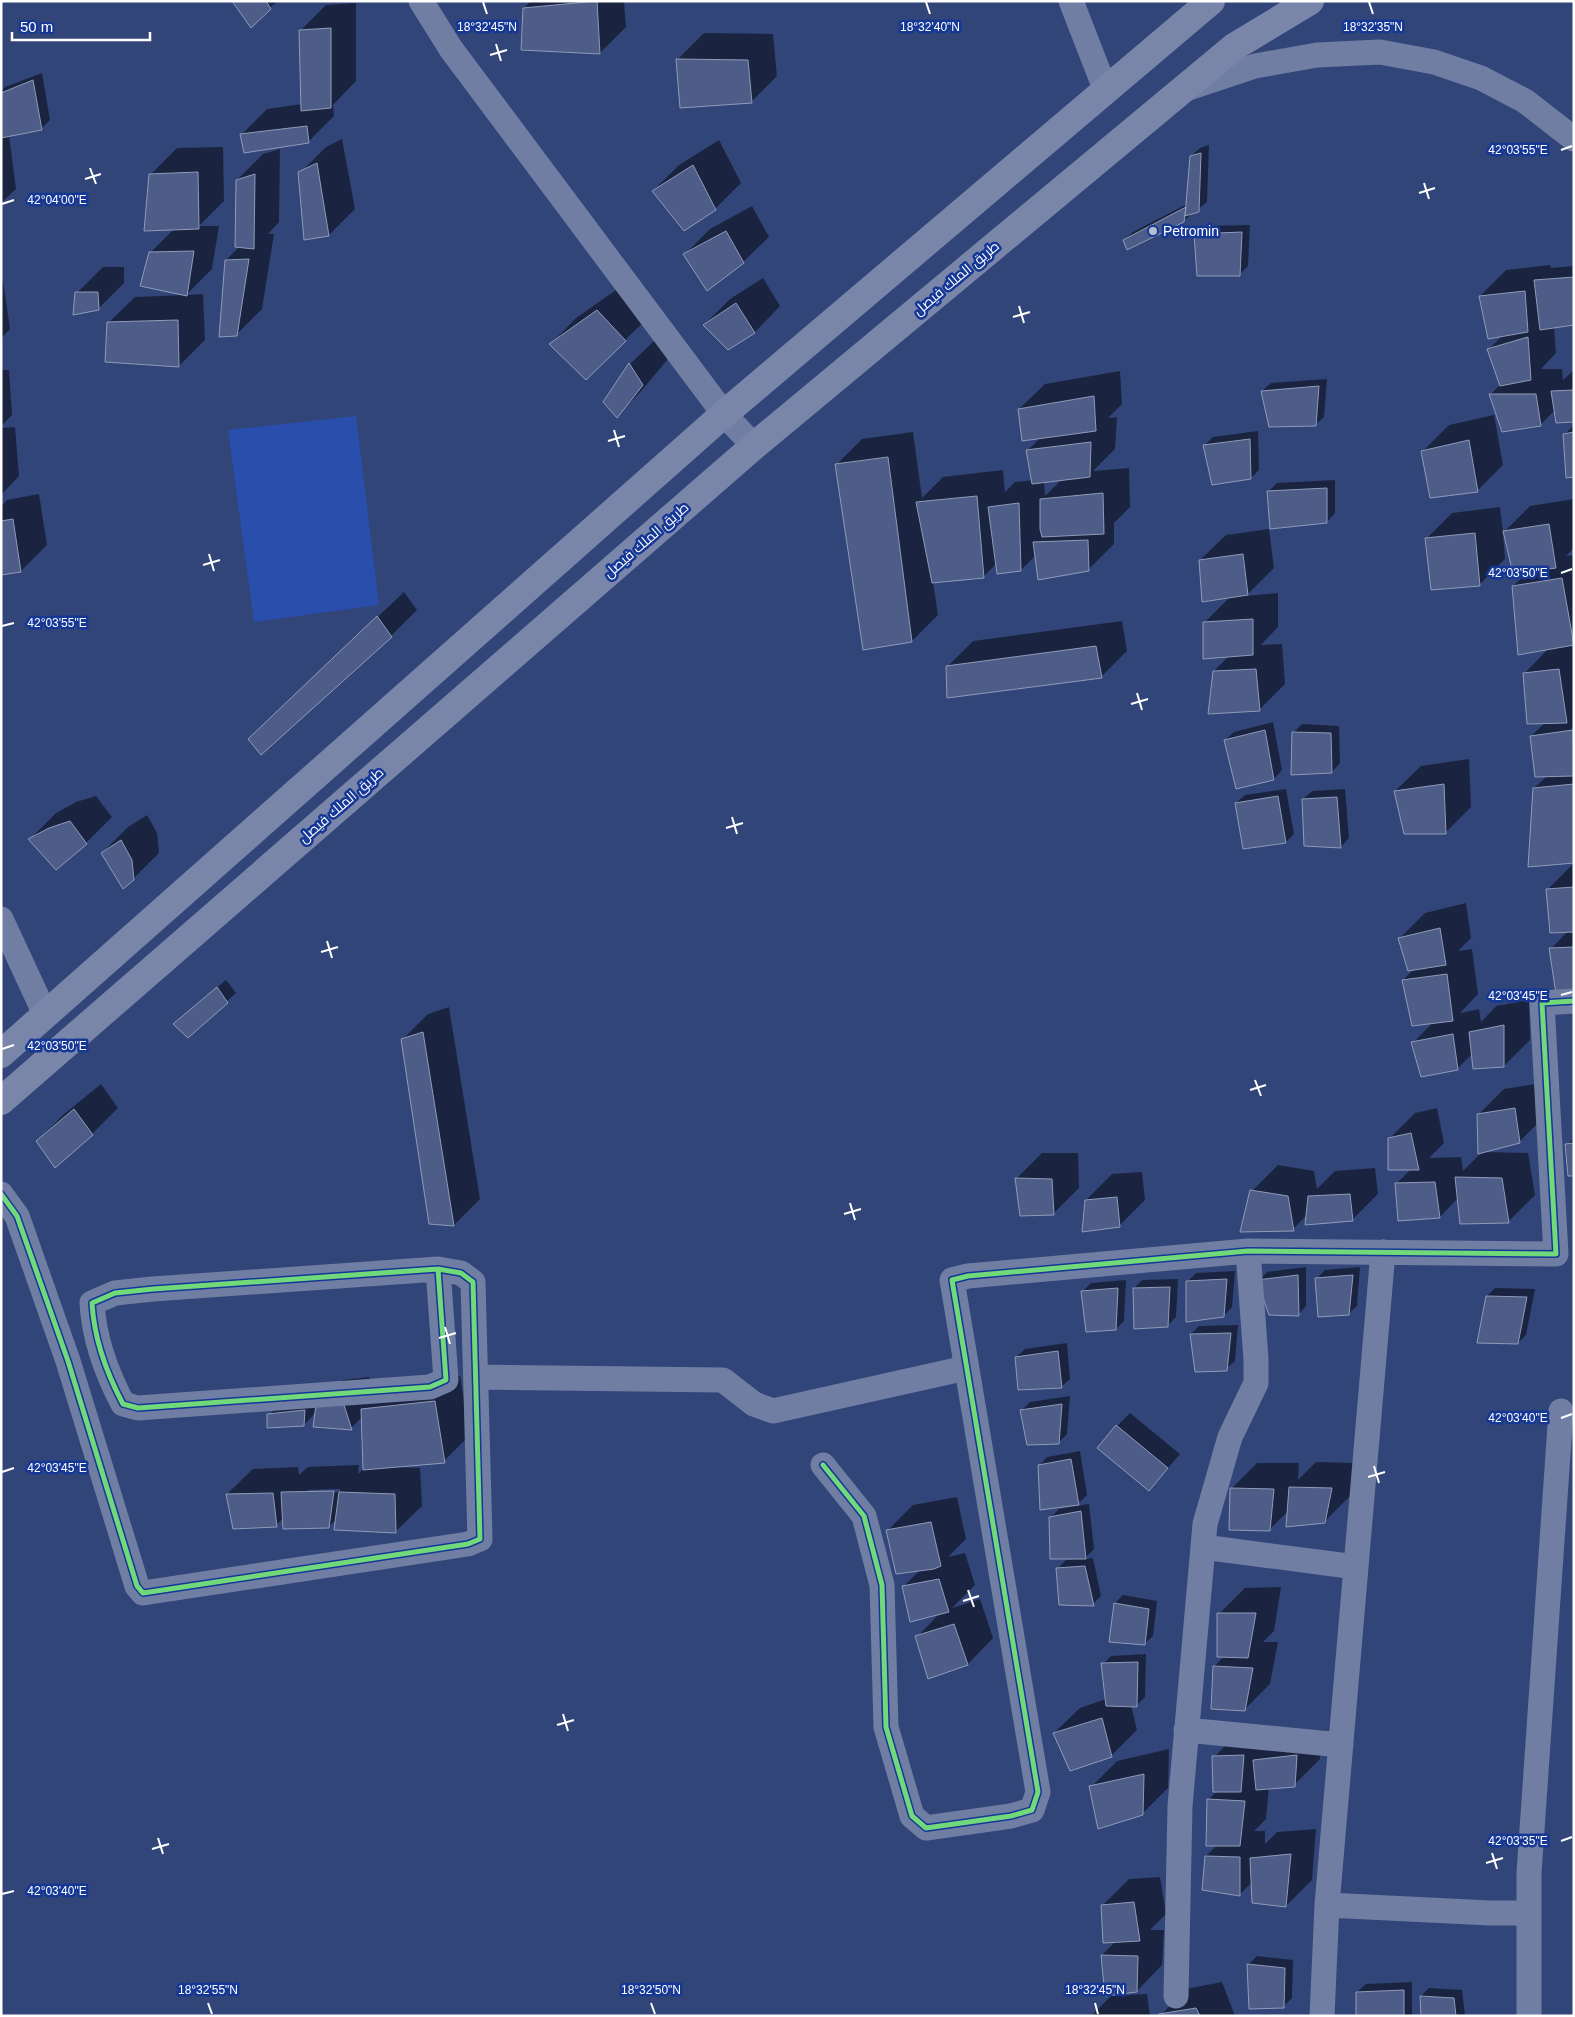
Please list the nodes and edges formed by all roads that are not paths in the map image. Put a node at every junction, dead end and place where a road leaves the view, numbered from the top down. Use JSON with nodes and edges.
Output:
{"nodes":[{"id":1,"x":420,"y":1,"type":"edge"},
{"id":2,"x":1072,"y":1,"type":"edge"},
{"id":3,"x":1211,"y":1,"type":"edge"},
{"id":4,"x":1310,"y":1,"type":"edge"},
{"id":5,"x":1106,"y":90,"type":"junction"},
{"id":6,"x":1179,"y":92,"type":"junction"},
{"id":7,"x":1574,"y":139,"type":"edge"},
{"id":8,"x":724,"y":414,"type":"junction"},
{"id":9,"x":754,"y":446,"type":"junction"},
{"id":10,"x":1,"y":918,"type":"edge"},
{"id":11,"x":1574,"y":1001,"type":"edge"},
{"id":12,"x":45,"y":1014,"type":"junction"},
{"id":13,"x":1,"y":1054,"type":"edge"},
{"id":14,"x":1,"y":1101,"type":"edge"},
{"id":15,"x":1,"y":1194,"type":"edge"},
{"id":16,"x":1248,"y":1251,"type":"junction"},
{"id":17,"x":1382,"y":1252,"type":"junction"},
{"id":18,"x":438,"y":1269,"type":"junction"},
{"id":19,"x":966,"y":1368,"type":"junction"},
{"id":20,"x":476,"y":1377,"type":"junction"},
{"id":21,"x":1561,"y":1411,"type":"dead end"},
{"id":22,"x":823,"y":1464,"type":"dead end"},
{"id":23,"x":1203,"y":1547,"type":"junction"},
{"id":24,"x":1356,"y":1568,"type":"junction"},
{"id":25,"x":1186,"y":1730,"type":"junction"},
{"id":26,"x":1341,"y":1745,"type":"junction"},
{"id":27,"x":1327,"y":1905,"type":"junction"},
{"id":28,"x":1528,"y":1913,"type":"junction"},
{"id":29,"x":1176,"y":1996,"type":"dead end"},
{"id":30,"x":1322,"y":2016,"type":"edge"},
{"id":31,"x":1529,"y":2016,"type":"edge"}],
"edges":[{"from":1,"to":8,"type":"street"},
{"from":2,"to":5,"type":"street"},
{"from":3,"to":5,"type":"main road"},
{"from":4,"to":6,"type":"main road","name":"طريق الملك فيصل"},
{"from":5,"to":8,"type":"main road"},
{"from":6,"to":7,"type":"street"},
{"from":6,"to":9,"type":"main road","name":"طريق الملك فيصل"},
{"from":8,"to":9,"type":"street"},
{"from":8,"to":12,"type":"main road"},
{"from":9,"to":14,"type":"main road","name":"طريق الملك فيصل"},
{"from":10,"to":12,"type":"street"},
{"from":11,"to":17,"type":"street"},
{"from":12,"to":13,"type":"main road"},
{"from":15,"to":20,"type":"street"},
{"from":16,"to":17,"type":"street"},
{"from":16,"to":19,"type":"street"},
{"from":16,"to":23,"type":"street"},
{"from":17,"to":24,"type":"street"},
{"from":18,"to":18,"type":"street"},
{"from":18,"to":20,"type":"street"},
{"from":19,"to":20,"type":"street"},
{"from":19,"to":22,"type":"street"},
{"from":21,"to":28,"type":"street"},
{"from":23,"to":24,"type":"street"},
{"from":23,"to":25,"type":"street"},
{"from":24,"to":26,"type":"street"},
{"from":25,"to":26,"type":"street"},
{"from":25,"to":29,"type":"street"},
{"from":26,"to":27,"type":"street"},
{"from":27,"to":28,"type":"street"},
{"from":27,"to":30,"type":"street"},
{"from":28,"to":31,"type":"street"}]}
